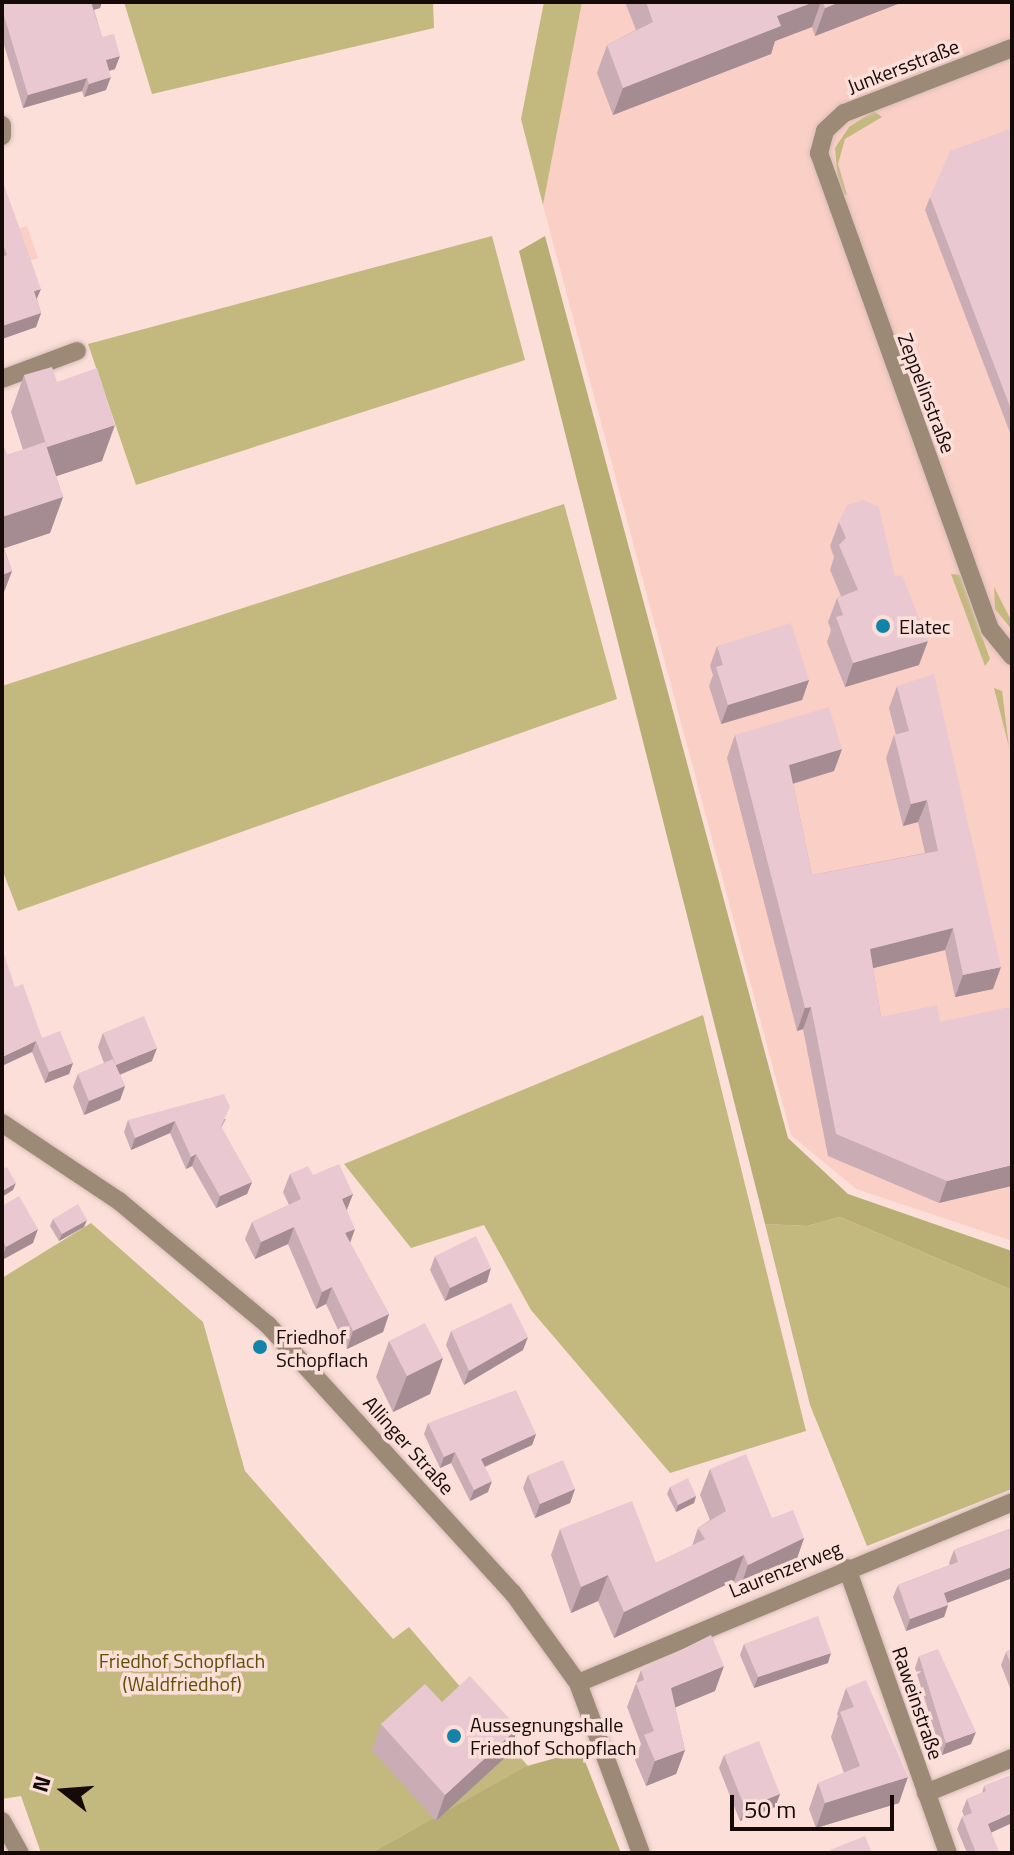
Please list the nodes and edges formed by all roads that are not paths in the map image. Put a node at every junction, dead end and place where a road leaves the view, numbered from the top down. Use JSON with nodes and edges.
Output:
{"nodes":[{"id":1,"x":1012,"y":48,"type":"edge"},
{"id":2,"x":822,"y":140,"type":"joint"},
{"id":3,"x":77,"y":351,"type":"dead end"},
{"id":4,"x":2,"y":379,"type":"edge"},
{"id":5,"x":1012,"y":656,"type":"edge"},
{"id":6,"x":2,"y":1123,"type":"edge"},
{"id":7,"x":1012,"y":1502,"type":"edge"},
{"id":8,"x":847,"y":1568,"type":"junction"},
{"id":9,"x":578,"y":1683,"type":"junction"},
{"id":10,"x":1012,"y":1758,"type":"edge"},
{"id":11,"x":926,"y":1793,"type":"junction"},
{"id":12,"x":2,"y":1821,"type":"edge"},
{"id":13,"x":20,"y":1853,"type":"edge"},
{"id":14,"x":641,"y":1853,"type":"edge"},
{"id":15,"x":948,"y":1853,"type":"edge"}],
"edges":[{"from":1,"to":2,"type":"street","name":"Junkersstraße"},
{"from":2,"to":5,"type":"street","name":"Zeppelinstraße"},
{"from":3,"to":4,"type":"street"},
{"from":6,"to":9,"type":"street","name":"Allinger Straße"},
{"from":7,"to":8,"type":"street","name":"Laurenzerweg"},
{"from":8,"to":9,"type":"street","name":"Laurenzerweg"},
{"from":8,"to":11,"type":"street","name":"Raweinstraße"},
{"from":9,"to":14,"type":"street","name":"Allinger Straße"},
{"from":10,"to":11,"type":"street"},
{"from":11,"to":15,"type":"street","name":"Raweinstraße"},
{"from":12,"to":13,"type":"street"}]}
